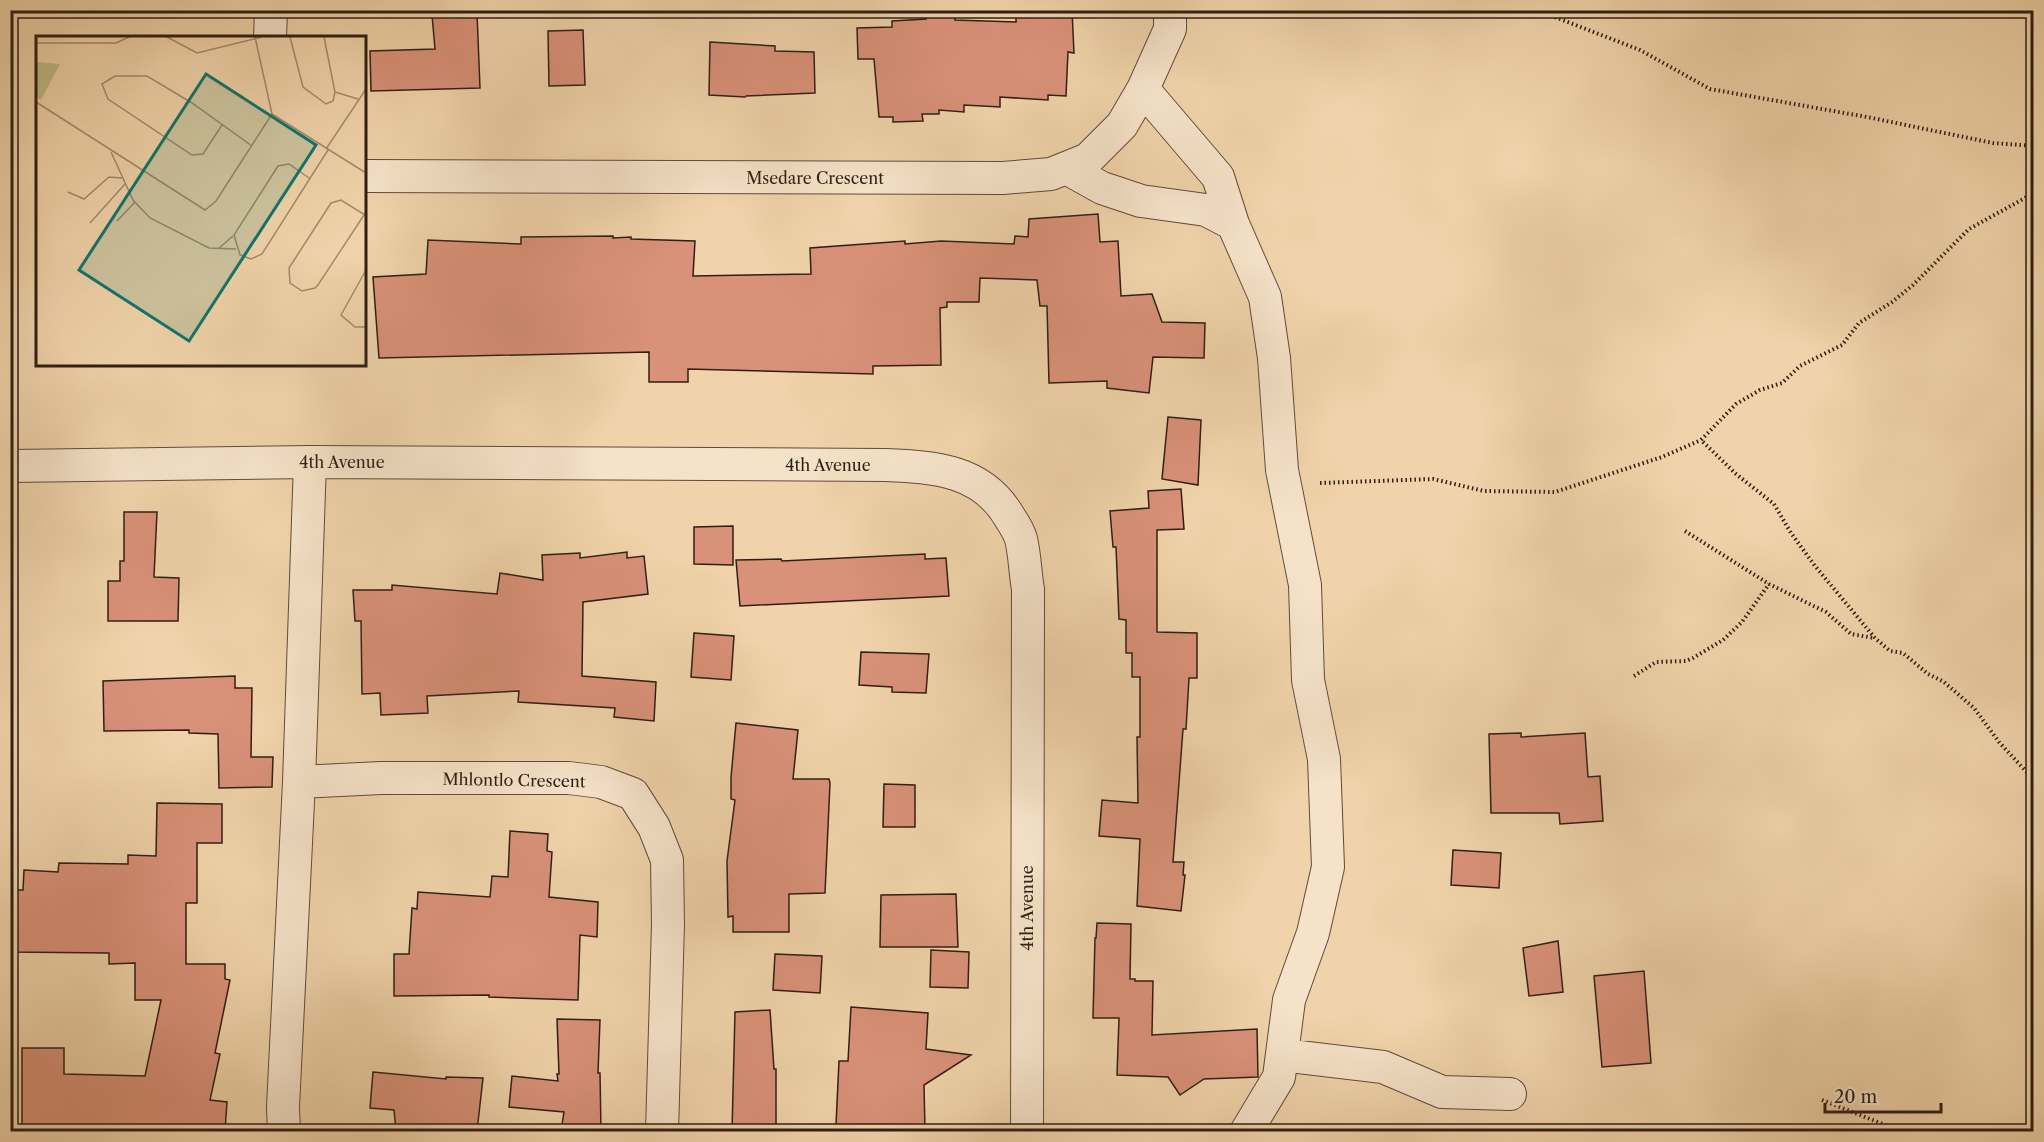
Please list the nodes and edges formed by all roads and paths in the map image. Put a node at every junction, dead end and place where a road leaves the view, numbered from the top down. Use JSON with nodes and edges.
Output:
{"nodes":[{"id":1,"x":271,"y":10,"type":"edge"},
{"id":2,"x":1170,"y":10,"type":"edge"},
{"id":3,"x":1529,"y":10,"type":"edge"},
{"id":4,"x":270,"y":36,"type":"edge"},
{"id":5,"x":1143,"y":89,"type":"junction"},
{"id":6,"x":2034,"y":146,"type":"edge"},
{"id":7,"x":1066,"y":168,"type":"junction"},
{"id":8,"x":366,"y":176,"type":"edge"},
{"id":9,"x":2034,"y":193,"type":"edge"},
{"id":10,"x":1233,"y":224,"type":"junction"},
{"id":11,"x":1701,"y":440,"type":"junction"},
{"id":12,"x":310,"y":462,"type":"junction"},
{"id":13,"x":10,"y":466,"type":"edge"},
{"id":14,"x":1282,"y":470,"type":"junction"},
{"id":15,"x":1685,"y":531,"type":"dead end"},
{"id":16,"x":1769,"y":585,"type":"junction"},
{"id":17,"x":1875,"y":638,"type":"junction"},
{"id":18,"x":1634,"y":676,"type":"dead end"},
{"id":19,"x":2034,"y":780,"type":"edge"},
{"id":20,"x":299,"y":782,"type":"junction"},
{"id":21,"x":1282,"y":1055,"type":"junction"},
{"id":22,"x":1510,"y":1094,"type":"dead end"},
{"id":23,"x":1822,"y":1100,"type":"dead end"},
{"id":24,"x":284,"y":1131,"type":"edge"},
{"id":25,"x":662,"y":1131,"type":"edge"},
{"id":26,"x":1027,"y":1131,"type":"edge"},
{"id":27,"x":1246,"y":1131,"type":"edge"},
{"id":28,"x":1903,"y":1131,"type":"edge"}],
"edges":[{"from":1,"to":4,"type":"street"},
{"from":2,"to":5,"type":"street","name":"Msedare Crescent"},
{"from":3,"to":6,"type":"path"},
{"from":5,"to":7,"type":"street","name":"Msedare Crescent"},
{"from":5,"to":10,"type":"street"},
{"from":7,"to":8,"type":"street","name":"Msedare Crescent"},
{"from":7,"to":10,"type":"street"},
{"from":9,"to":11,"type":"path"},
{"from":10,"to":14,"type":"street"},
{"from":11,"to":14,"type":"path"},
{"from":11,"to":17,"type":"path"},
{"from":12,"to":13,"type":"street","name":"4th Avenue"},
{"from":12,"to":20,"type":"street"},
{"from":12,"to":26,"type":"street","name":"4th Avenue"},
{"from":14,"to":21,"type":"street"},
{"from":15,"to":16,"type":"path"},
{"from":16,"to":17,"type":"path"},
{"from":16,"to":18,"type":"path"},
{"from":17,"to":19,"type":"path"},
{"from":20,"to":24,"type":"street"},
{"from":20,"to":25,"type":"street","name":"Mhlontlo Crescent"},
{"from":21,"to":22,"type":"street"},
{"from":21,"to":27,"type":"street"},
{"from":23,"to":28,"type":"path"}]}
